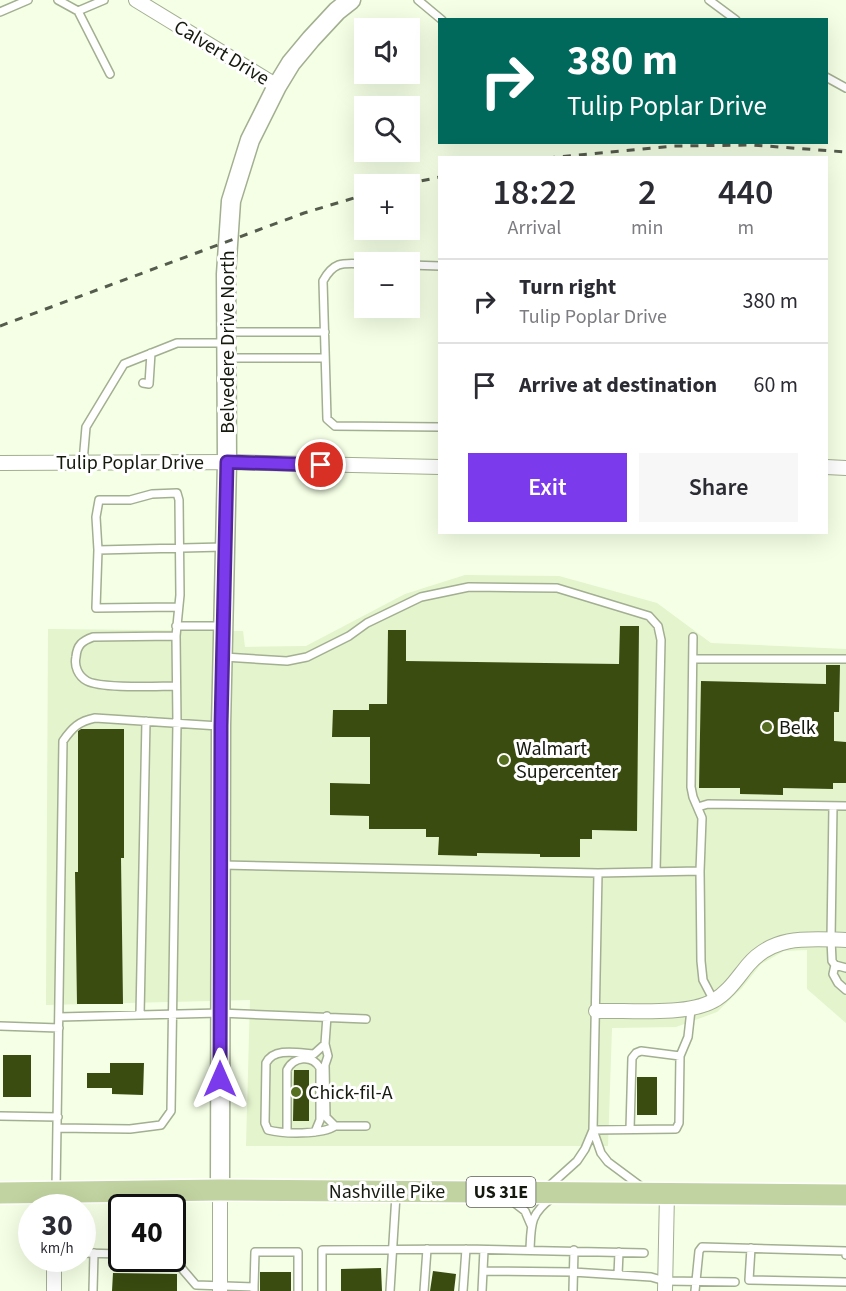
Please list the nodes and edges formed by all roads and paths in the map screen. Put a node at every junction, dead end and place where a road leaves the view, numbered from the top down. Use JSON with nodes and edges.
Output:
{"nodes":[{"id":1,"x":28,"y":0,"type":"edge"},
{"id":2,"x":58,"y":0,"type":"edge"},
{"id":3,"x":104,"y":0,"type":"edge"},
{"id":4,"x":136,"y":0,"type":"edge"},
{"id":5,"x":351,"y":0,"type":"edge"},
{"id":6,"x":418,"y":0,"type":"edge"},
{"id":7,"x":709,"y":0,"type":"edge"},
{"id":8,"x":78,"y":11,"type":"junction"},
{"id":9,"x":0,"y":12,"type":"edge"},
{"id":10,"x":440,"y":18,"type":"edge"},
{"id":11,"x":733,"y":18,"type":"edge"},
{"id":12,"x":110,"y":74,"type":"dead end"},
{"id":13,"x":828,"y":78,"type":"edge"},
{"id":14,"x":278,"y":86,"type":"junction"},
{"id":15,"x":846,"y":88,"type":"edge"},
{"id":16,"x":354,"y":264,"type":"edge"},
{"id":17,"x":420,"y":265,"type":"edge"},
{"id":18,"x":438,"y":266,"type":"edge"},
{"id":19,"x":325,"y":332,"type":"junction"},
{"id":20,"x":226,"y":344,"type":"junction"},
{"id":21,"x":152,"y":353,"type":"junction"},
{"id":22,"x":325,"y":358,"type":"junction"},
{"id":23,"x":114,"y":381,"type":"junction"},
{"id":24,"x":123,"y":382,"type":"dead end"},
{"id":25,"x":143,"y":383,"type":"dead end"},
{"id":26,"x":438,"y":427,"type":"edge"},
{"id":27,"x":83,"y":462,"type":"junction"},
{"id":28,"x":227,"y":462,"type":"junction"},
{"id":29,"x":0,"y":463,"type":"edge"},
{"id":30,"x":438,"y":467,"type":"edge"},
{"id":31,"x":828,"y":467,"type":"edge"},
{"id":32,"x":846,"y":468,"type":"edge"},
{"id":33,"x":226,"y":547,"type":"junction"},
{"id":34,"x":178,"y":548,"type":"junction"},
{"id":35,"x":98,"y":550,"type":"junction"},
{"id":36,"x":177,"y":607,"type":"junction"},
{"id":37,"x":176,"y":626,"type":"junction"},
{"id":38,"x":224,"y":626,"type":"junction"},
{"id":39,"x":176,"y":636,"type":"junction"},
{"id":40,"x":693,"y":637,"type":"dead end"},
{"id":41,"x":223,"y":657,"type":"junction"},
{"id":42,"x":693,"y":659,"type":"junction"},
{"id":43,"x":846,"y":659,"type":"edge"},
{"id":44,"x":176,"y":686,"type":"junction"},
{"id":45,"x":146,"y":722,"type":"junction"},
{"id":46,"x":177,"y":723,"type":"junction"},
{"id":47,"x":221,"y":726,"type":"junction"},
{"id":48,"x":834,"y":806,"type":"junction"},
{"id":49,"x":846,"y":806,"type":"edge"},
{"id":50,"x":698,"y":807,"type":"junction"},
{"id":51,"x":222,"y":865,"type":"junction"},
{"id":52,"x":700,"y":871,"type":"junction"},
{"id":53,"x":656,"y":872,"type":"junction"},
{"id":54,"x":598,"y":873,"type":"junction"},
{"id":55,"x":831,"y":939,"type":"junction"},
{"id":56,"x":846,"y":940,"type":"edge"},
{"id":57,"x":835,"y":965,"type":"junction"},
{"id":58,"x":846,"y":968,"type":"edge"},
{"id":59,"x":846,"y":990,"type":"edge"},
{"id":60,"x":714,"y":1001,"type":"junction"},
{"id":61,"x":691,"y":1010,"type":"junction"},
{"id":62,"x":596,"y":1011,"type":"junction"},
{"id":63,"x":220,"y":1013,"type":"junction"},
{"id":64,"x":173,"y":1014,"type":"junction"},
{"id":65,"x":140,"y":1015,"type":"junction"},
{"id":66,"x":327,"y":1016,"type":"junction"},
{"id":67,"x":59,"y":1017,"type":"junction"},
{"id":68,"x":366,"y":1018,"type":"dead end"},
{"id":69,"x":0,"y":1026,"type":"edge"},
{"id":70,"x":59,"y":1028,"type":"junction"},
{"id":71,"x":325,"y":1044,"type":"junction"},
{"id":72,"x":314,"y":1053,"type":"junction"},
{"id":73,"x":680,"y":1056,"type":"junction"},
{"id":74,"x":325,"y":1065,"type":"junction"},
{"id":75,"x":0,"y":1116,"type":"edge"},
{"id":76,"x":58,"y":1117,"type":"junction"},
{"id":77,"x":335,"y":1126,"type":"junction"},
{"id":78,"x":366,"y":1126,"type":"dead end"},
{"id":79,"x":57,"y":1128,"type":"junction"},
{"id":80,"x":630,"y":1129,"type":"junction"},
{"id":81,"x":593,"y":1130,"type":"junction"},
{"id":82,"x":287,"y":1132,"type":"junction"},
{"id":83,"x":315,"y":1132,"type":"junction"},
{"id":84,"x":220,"y":1190,"type":"junction"},
{"id":85,"x":396,"y":1191,"type":"junction"},
{"id":86,"x":496,"y":1192,"type":"junction"},
{"id":87,"x":551,"y":1192,"type":"junction"},
{"id":88,"x":0,"y":1193,"type":"edge"},
{"id":89,"x":658,"y":1193,"type":"junction"},
{"id":90,"x":56,"y":1194,"type":"edge"},
{"id":91,"x":18,"y":1195,"type":"edge"},
{"id":92,"x":846,"y":1195,"type":"edge"},
{"id":93,"x":96,"y":1198,"type":"edge"},
{"id":94,"x":531,"y":1225,"type":"junction"},
{"id":95,"x":751,"y":1248,"type":"junction"},
{"id":96,"x":393,"y":1249,"type":"junction"},
{"id":97,"x":427,"y":1249,"type":"junction"},
{"id":98,"x":466,"y":1249,"type":"junction"},
{"id":99,"x":484,"y":1250,"type":"junction"},
{"id":100,"x":530,"y":1250,"type":"junction"},
{"id":101,"x":574,"y":1251,"type":"junction"},
{"id":102,"x":619,"y":1252,"type":"junction"},
{"id":103,"x":644,"y":1253,"type":"dead end"},
{"id":104,"x":846,"y":1254,"type":"edge"},
{"id":105,"x":483,"y":1271,"type":"junction"},
{"id":106,"x":54,"y":1272,"type":"edge"},
{"id":107,"x":94,"y":1272,"type":"edge"},
{"id":108,"x":185,"y":1272,"type":"edge"},
{"id":109,"x":573,"y":1272,"type":"junction"},
{"id":110,"x":618,"y":1275,"type":"junction"},
{"id":111,"x":696,"y":1281,"type":"junction"},
{"id":112,"x":735,"y":1282,"type":"dead end"},
{"id":113,"x":846,"y":1282,"type":"edge"},
{"id":114,"x":665,"y":1286,"type":"edge"},
{"id":115,"x":220,"y":1289,"type":"edge"},
{"id":116,"x":254,"y":1289,"type":"edge"},
{"id":117,"x":54,"y":1291,"type":"edge"},
{"id":118,"x":93,"y":1291,"type":"edge"},
{"id":119,"x":298,"y":1291,"type":"edge"},
{"id":120,"x":322,"y":1291,"type":"edge"},
{"id":121,"x":390,"y":1291,"type":"edge"},
{"id":122,"x":424,"y":1291,"type":"edge"},
{"id":123,"x":463,"y":1291,"type":"edge"},
{"id":124,"x":482,"y":1291,"type":"edge"},
{"id":125,"x":573,"y":1291,"type":"edge"},
{"id":126,"x":695,"y":1291,"type":"edge"}],
"edges":[{"from":1,"to":9,"type":"lane"},
{"from":2,"to":8,"type":"lane"},
{"from":3,"to":8,"type":"lane"},
{"from":4,"to":14,"type":"street","name":"Calvert Drive"},
{"from":5,"to":14,"type":"street","name":"Belvedere Drive North"},
{"from":6,"to":10,"type":"lane"},
{"from":7,"to":11,"type":"lane"},
{"from":8,"to":12,"type":"lane"},
{"from":13,"to":15,"type":"lane"},
{"from":14,"to":20,"type":"street","name":"Belvedere Drive North"},
{"from":16,"to":19,"type":"lane"},
{"from":17,"to":18,"type":"lane"},
{"from":19,"to":20,"type":"lane"},
{"from":19,"to":22,"type":"lane"},
{"from":20,"to":21,"type":"lane"},
{"from":20,"to":22,"type":"lane"},
{"from":20,"to":28,"type":"street","name":"Belvedere Drive North"},
{"from":21,"to":23,"type":"lane"},
{"from":21,"to":25,"type":"lane"},
{"from":22,"to":26,"type":"lane"},
{"from":23,"to":24,"type":"lane"},
{"from":23,"to":27,"type":"lane"},
{"from":27,"to":28,"type":"street","name":"Tulip Poplar Drive"},
{"from":27,"to":29,"type":"street","name":"Tulip Poplar Drive"},
{"from":28,"to":30,"type":"street","name":"Tulip Poplar Drive"},
{"from":28,"to":33,"type":"street","name":"Belvedere Drive North"},
{"from":31,"to":32,"type":"street"},
{"from":33,"to":34,"type":"lane"},
{"from":33,"to":38,"type":"street","name":"Belvedere Drive North"},
{"from":34,"to":35,"type":"lane"},
{"from":34,"to":35,"type":"lane"},
{"from":34,"to":36,"type":"lane"},
{"from":35,"to":36,"type":"lane"},
{"from":36,"to":37,"type":"lane"},
{"from":37,"to":38,"type":"lane"},
{"from":37,"to":39,"type":"lane"},
{"from":38,"to":41,"type":"street","name":"Belvedere Drive North"},
{"from":39,"to":44,"type":"lane"},
{"from":39,"to":44,"type":"lane"},
{"from":40,"to":42,"type":"lane"},
{"from":41,"to":47,"type":"street","name":"Belvedere Drive North"},
{"from":41,"to":53,"type":"lane"},
{"from":42,"to":43,"type":"lane"},
{"from":42,"to":50,"type":"lane"},
{"from":44,"to":46,"type":"lane"},
{"from":45,"to":46,"type":"lane"},
{"from":45,"to":65,"type":"lane"},
{"from":45,"to":67,"type":"lane"},
{"from":46,"to":47,"type":"lane"},
{"from":46,"to":64,"type":"lane"},
{"from":47,"to":51,"type":"street","name":"Belvedere Drive North"},
{"from":48,"to":49,"type":"lane"},
{"from":48,"to":50,"type":"lane"},
{"from":48,"to":55,"type":"lane"},
{"from":50,"to":52,"type":"lane"},
{"from":51,"to":54,"type":"lane"},
{"from":51,"to":63,"type":"street","name":"Belvedere Drive North"},
{"from":52,"to":53,"type":"lane"},
{"from":52,"to":60,"type":"lane"},
{"from":53,"to":54,"type":"lane"},
{"from":54,"to":62,"type":"lane"},
{"from":55,"to":56,"type":"street"},
{"from":55,"to":57,"type":"lane"},
{"from":55,"to":60,"type":"street"},
{"from":57,"to":58,"type":"lane"},
{"from":57,"to":59,"type":"lane"},
{"from":60,"to":61,"type":"street"},
{"from":61,"to":62,"type":"street"},
{"from":61,"to":73,"type":"lane"},
{"from":62,"to":81,"type":"lane"},
{"from":63,"to":64,"type":"lane"},
{"from":63,"to":66,"type":"lane"},
{"from":63,"to":84,"type":"street","name":"Belvedere Drive North"},
{"from":64,"to":65,"type":"lane"},
{"from":64,"to":79,"type":"lane"},
{"from":65,"to":67,"type":"lane"},
{"from":66,"to":68,"type":"lane"},
{"from":66,"to":71,"type":"lane"},
{"from":67,"to":70,"type":"lane"},
{"from":69,"to":70,"type":"lane"},
{"from":70,"to":76,"type":"lane"},
{"from":71,"to":72,"type":"lane"},
{"from":71,"to":74,"type":"lane"},
{"from":72,"to":74,"type":"lane"},
{"from":72,"to":82,"type":"lane"},
{"from":73,"to":80,"type":"lane"},
{"from":73,"to":80,"type":"lane"},
{"from":74,"to":77,"type":"lane"},
{"from":75,"to":76,"type":"lane"},
{"from":76,"to":79,"type":"lane"},
{"from":77,"to":78,"type":"lane"},
{"from":77,"to":83,"type":"lane"},
{"from":79,"to":90,"type":"lane"},
{"from":80,"to":81,"type":"lane"},
{"from":81,"to":87,"type":"lane"},
{"from":81,"to":89,"type":"lane"},
{"from":82,"to":83,"type":"lane"},
{"from":82,"to":83,"type":"lane"},
{"from":84,"to":85,"type":"main road","name":"Nashville Pike","number":"US 31E"},
{"from":84,"to":93,"type":"main road","name":"Nashville Pike","number":"US 31E"},
{"from":84,"to":115,"type":"street"},
{"from":85,"to":86,"type":"main road","name":"Nashville Pike","number":"US 31E"},
{"from":85,"to":96,"type":"lane"},
{"from":86,"to":87,"type":"main road","name":"Nashville Pike","number":"US 31E"},
{"from":86,"to":94,"type":"lane"},
{"from":87,"to":89,"type":"main road","name":"Nashville Pike","number":"US 31E"},
{"from":87,"to":94,"type":"lane"},
{"from":88,"to":91,"type":"main road","name":"Nashville Pike","number":"US 31E"},
{"from":89,"to":92,"type":"main road","name":"Nashville Pike","number":"US 31E"},
{"from":89,"to":114,"type":"street"},
{"from":94,"to":100,"type":"lane"},
{"from":95,"to":104,"type":"lane"},
{"from":95,"to":111,"type":"lane"},
{"from":95,"to":113,"type":"lane"},
{"from":96,"to":97,"type":"lane"},
{"from":96,"to":120,"type":"lane"},
{"from":96,"to":121,"type":"lane"},
{"from":97,"to":98,"type":"lane"},
{"from":97,"to":122,"type":"lane"},
{"from":98,"to":99,"type":"lane"},
{"from":98,"to":123,"type":"lane"},
{"from":99,"to":100,"type":"lane"},
{"from":99,"to":105,"type":"lane"},
{"from":100,"to":101,"type":"lane"},
{"from":101,"to":102,"type":"lane"},
{"from":101,"to":109,"type":"lane"},
{"from":102,"to":103,"type":"lane"},
{"from":102,"to":110,"type":"lane"},
{"from":105,"to":109,"type":"lane"},
{"from":105,"to":124,"type":"lane"},
{"from":106,"to":117,"type":"street"},
{"from":107,"to":118,"type":"lane"},
{"from":108,"to":115,"type":"lane"},
{"from":109,"to":110,"type":"lane"},
{"from":109,"to":125,"type":"lane"},
{"from":110,"to":114,"type":"lane"},
{"from":111,"to":112,"type":"lane"},
{"from":111,"to":114,"type":"lane"},
{"from":111,"to":126,"type":"lane"},
{"from":115,"to":116,"type":"lane"},
{"from":116,"to":119,"type":"lane"}]}
